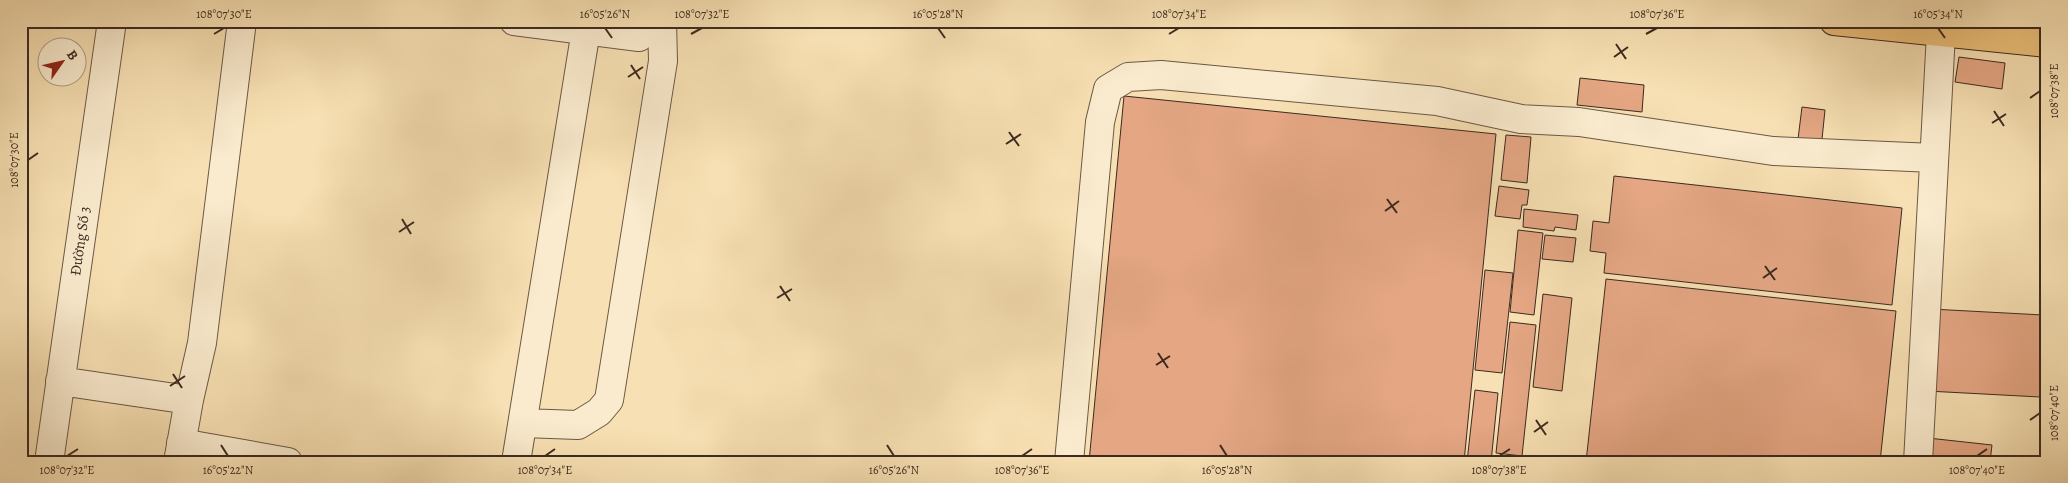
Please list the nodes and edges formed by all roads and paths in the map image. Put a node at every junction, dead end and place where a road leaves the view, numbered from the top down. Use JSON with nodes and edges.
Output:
{"nodes":[{"id":1,"x":112,"y":21,"type":"edge"},
{"id":2,"x":242,"y":21,"type":"edge"},
{"id":3,"x":514,"y":21,"type":"edge"},
{"id":4,"x":656,"y":21,"type":"edge"},
{"id":5,"x":662,"y":21,"type":"edge"},
{"id":6,"x":1834,"y":21,"type":"edge"},
{"id":7,"x":586,"y":30,"type":"junction"},
{"id":8,"x":1942,"y":33,"type":"junction"},
{"id":9,"x":2047,"y":43,"type":"edge"},
{"id":10,"x":1934,"y":158,"type":"junction"},
{"id":11,"x":60,"y":381,"type":"junction"},
{"id":12,"x":189,"y":400,"type":"junction"},
{"id":13,"x":523,"y":423,"type":"junction"},
{"id":14,"x":180,"y":452,"type":"edge"},
{"id":15,"x":49,"y":462,"type":"edge"},
{"id":16,"x":288,"y":462,"type":"edge"},
{"id":17,"x":516,"y":462,"type":"edge"},
{"id":18,"x":1069,"y":462,"type":"edge"},
{"id":19,"x":1918,"y":462,"type":"edge"}],
"edges":[{"from":1,"to":11,"type":"street","name":"Đường Số 3"},
{"from":2,"to":12,"type":"street"},
{"from":3,"to":7,"type":"street"},
{"from":4,"to":7,"type":"street"},
{"from":5,"to":13,"type":"street"},
{"from":6,"to":8,"type":"main road"},
{"from":7,"to":13,"type":"street"},
{"from":8,"to":9,"type":"main road"},
{"from":8,"to":10,"type":"street"},
{"from":10,"to":18,"type":"street"},
{"from":10,"to":19,"type":"street"},
{"from":11,"to":12,"type":"street"},
{"from":11,"to":15,"type":"street","name":"Đường Số 3"},
{"from":12,"to":14,"type":"street"},
{"from":13,"to":17,"type":"street"},
{"from":14,"to":16,"type":"street"}]}
